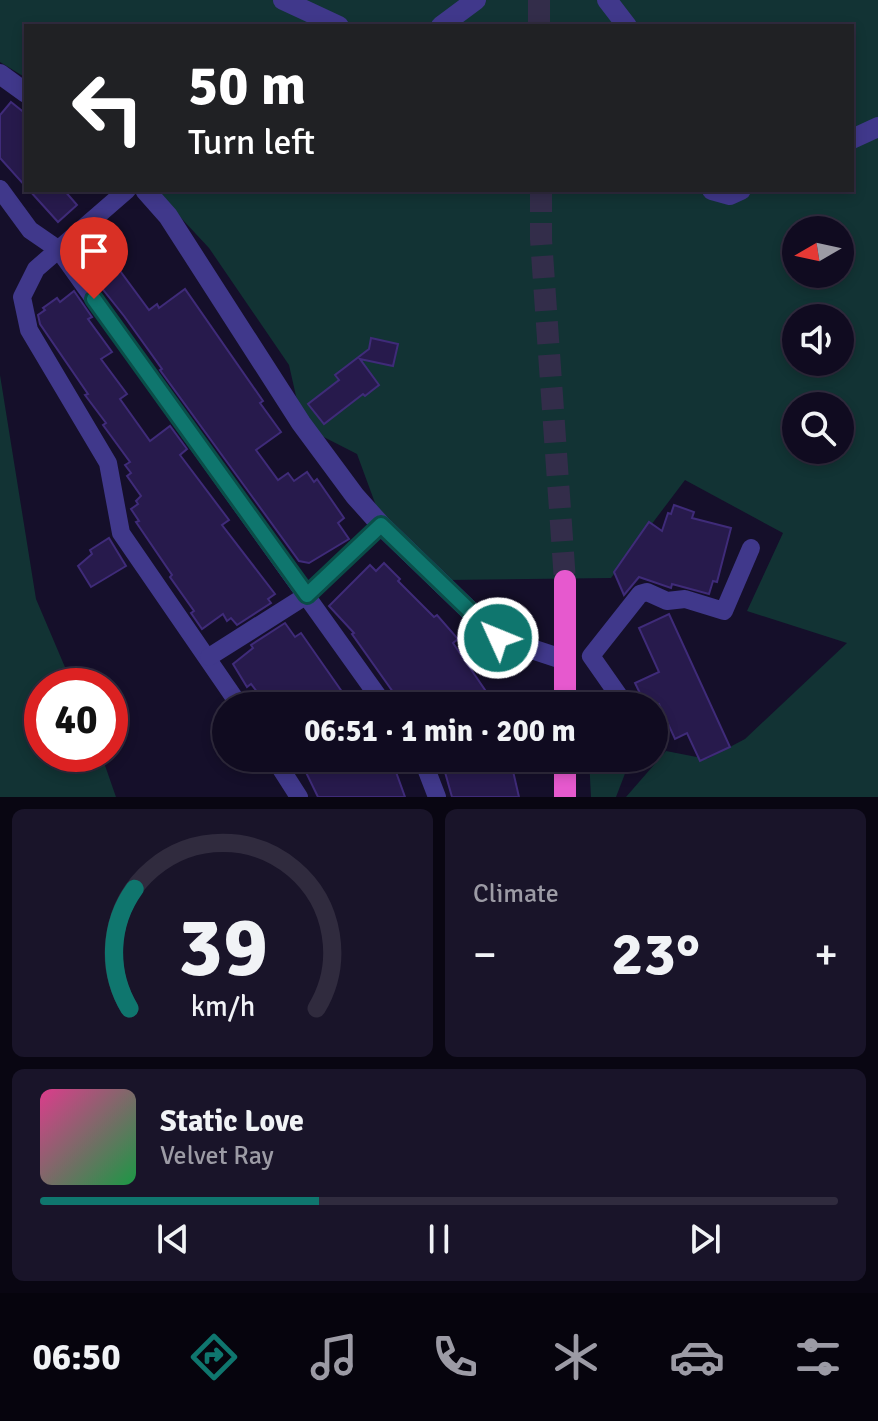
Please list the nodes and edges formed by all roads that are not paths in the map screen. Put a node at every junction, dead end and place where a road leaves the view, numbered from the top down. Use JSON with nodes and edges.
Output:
{"nodes":[{"id":1,"x":283,"y":0,"type":"edge"},
{"id":2,"x":476,"y":0,"type":"edge"},
{"id":3,"x":607,"y":0,"type":"edge"},
{"id":4,"x":335,"y":24,"type":"edge"},
{"id":5,"x":444,"y":24,"type":"edge"},
{"id":6,"x":625,"y":24,"type":"edge"},
{"id":7,"x":0,"y":74,"type":"edge"},
{"id":8,"x":24,"y":92,"type":"edge"},
{"id":9,"x":878,"y":127,"type":"edge"},
{"id":10,"x":854,"y":138,"type":"edge"},
{"id":11,"x":0,"y":189,"type":"edge"},
{"id":12,"x":125,"y":192,"type":"edge"},
{"id":13,"x":147,"y":192,"type":"edge"},
{"id":14,"x":59,"y":250,"type":"junction"},
{"id":15,"x":381,"y":525,"type":"junction"},
{"id":16,"x":751,"y":548,"type":"dead end"},
{"id":17,"x":565,"y":581,"type":"tunnel mouth"},
{"id":18,"x":307,"y":595,"type":"junction"},
{"id":19,"x":209,"y":657,"type":"junction"},
{"id":20,"x":565,"y":660,"type":"junction"},
{"id":21,"x":231,"y":692,"type":"edge"},
{"id":22,"x":375,"y":692,"type":"edge"},
{"id":23,"x":565,"y":692,"type":"edge"},
{"id":24,"x":616,"y":692,"type":"edge"},
{"id":25,"x":283,"y":772,"type":"edge"},
{"id":26,"x":427,"y":772,"type":"edge"},
{"id":27,"x":565,"y":772,"type":"edge"},
{"id":28,"x":299,"y":797,"type":"edge"},
{"id":29,"x":437,"y":797,"type":"edge"},
{"id":30,"x":565,"y":797,"type":"edge"}],
"edges":[{"from":1,"to":4,"type":"street"},
{"from":2,"to":5,"type":"street"},
{"from":3,"to":6,"type":"street"},
{"from":7,"to":8,"type":"street"},
{"from":9,"to":10,"type":"street"},
{"from":11,"to":14,"type":"street"},
{"from":12,"to":14,"type":"street"},
{"from":13,"to":15,"type":"street"},
{"from":14,"to":18,"type":"street"},
{"from":14,"to":19,"type":"street"},
{"from":15,"to":18,"type":"street"},
{"from":15,"to":20,"type":"street"},
{"from":16,"to":24,"type":"street"},
{"from":17,"to":20,"type":"highway"},
{"from":18,"to":19,"type":"street"},
{"from":18,"to":22,"type":"street"},
{"from":19,"to":21,"type":"street"},
{"from":20,"to":23,"type":"highway"},
{"from":25,"to":28,"type":"street"},
{"from":26,"to":29,"type":"street"},
{"from":27,"to":30,"type":"highway"}]}
